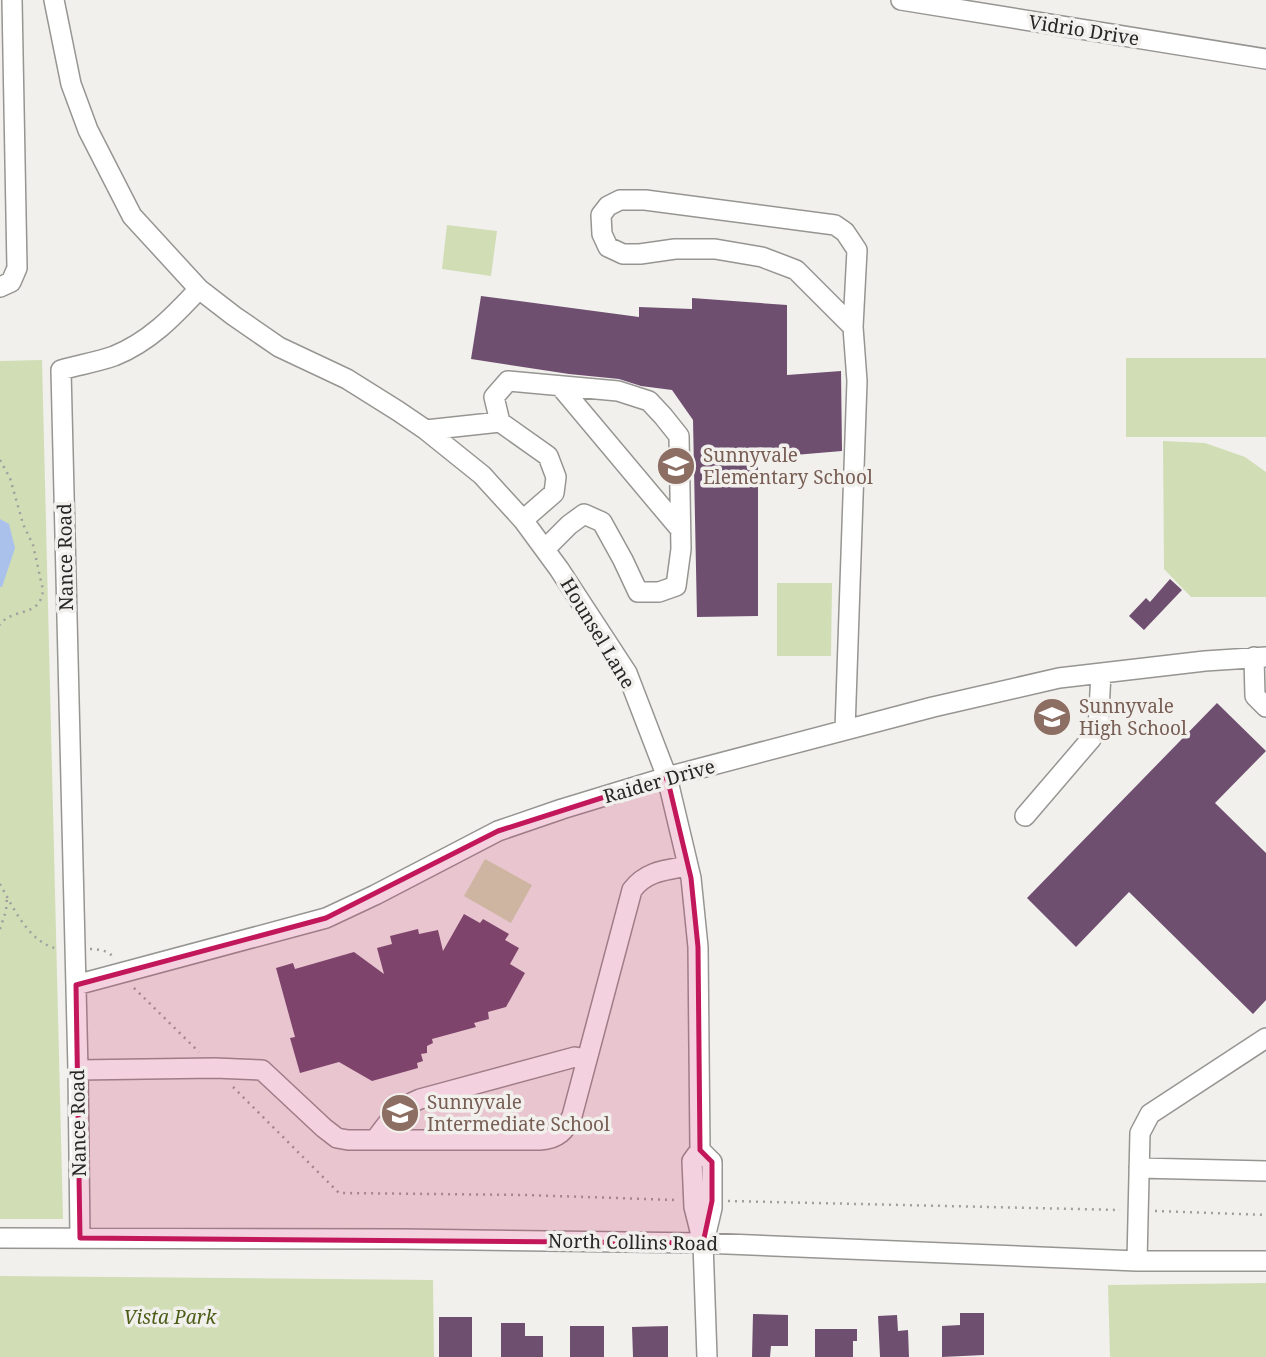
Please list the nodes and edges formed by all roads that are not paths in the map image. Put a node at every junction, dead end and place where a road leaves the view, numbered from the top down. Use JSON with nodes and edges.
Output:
{"nodes":[{"id":1,"x":12,"y":0,"type":"edge"},
{"id":2,"x":54,"y":0,"type":"edge"},
{"id":3,"x":901,"y":0,"type":"edge"},
{"id":4,"x":925,"y":2,"type":"edge"},
{"id":5,"x":1266,"y":59,"type":"edge"},
{"id":6,"x":0,"y":287,"type":"edge"},
{"id":7,"x":199,"y":289,"type":"junction"},
{"id":8,"x":853,"y":327,"type":"junction"},
{"id":9,"x":560,"y":386,"type":"junction"},
{"id":10,"x":500,"y":422,"type":"junction"},
{"id":11,"x":426,"y":430,"type":"junction"},
{"id":12,"x":523,"y":520,"type":"junction"},
{"id":13,"x":680,"y":529,"type":"junction"},
{"id":14,"x":545,"y":549,"type":"junction"},
{"id":15,"x":1260,"y":657,"type":"edge"},
{"id":16,"x":1101,"y":673,"type":"junction"},
{"id":17,"x":1266,"y":707,"type":"edge"},
{"id":18,"x":845,"y":730,"type":"junction"},
{"id":19,"x":667,"y":776,"type":"junction"},
{"id":20,"x":1025,"y":816,"type":"dead end"},
{"id":21,"x":688,"y":866,"type":"junction"},
{"id":22,"x":76,"y":985,"type":"junction"},
{"id":23,"x":1266,"y":1038,"type":"edge"},
{"id":24,"x":587,"y":1059,"type":"junction"},
{"id":25,"x":78,"y":1070,"type":"junction"},
{"id":26,"x":374,"y":1140,"type":"junction"},
{"id":27,"x":1139,"y":1168,"type":"junction"},
{"id":28,"x":1266,"y":1171,"type":"edge"},
{"id":29,"x":0,"y":1238,"type":"edge"},
{"id":30,"x":80,"y":1238,"type":"junction"},
{"id":31,"x":703,"y":1243,"type":"junction"},
{"id":32,"x":1137,"y":1261,"type":"junction"},
{"id":33,"x":1266,"y":1261,"type":"edge"},
{"id":34,"x":707,"y":1357,"type":"edge"}],
"edges":[{"from":1,"to":6,"type":"street"},
{"from":2,"to":7,"type":"street"},
{"from":3,"to":4,"type":"street","name":"Vidrio Drive"},
{"from":4,"to":5,"type":"street","name":"Vidrio Drive"},
{"from":7,"to":11,"type":"street","name":"Hounsel Lane"},
{"from":7,"to":22,"type":"street","name":"Nance Road"},
{"from":8,"to":8,"type":"street"},
{"from":8,"to":18,"type":"street"},
{"from":9,"to":10,"type":"street"},
{"from":9,"to":13,"type":"street"},
{"from":9,"to":13,"type":"street"},
{"from":10,"to":11,"type":"street"},
{"from":10,"to":12,"type":"street"},
{"from":11,"to":12,"type":"street","name":"Hounsel Lane"},
{"from":12,"to":14,"type":"street","name":"Hounsel Lane"},
{"from":13,"to":14,"type":"street"},
{"from":14,"to":19,"type":"street","name":"Hounsel Lane"},
{"from":15,"to":16,"type":"street","name":"Raider Drive"},
{"from":15,"to":17,"type":"street"},
{"from":16,"to":18,"type":"street","name":"Raider Drive"},
{"from":16,"to":20,"type":"street"},
{"from":18,"to":19,"type":"street","name":"Raider Drive"},
{"from":19,"to":21,"type":"street","name":"Hounsel Lane"},
{"from":19,"to":22,"type":"street","name":"Raider Drive"},
{"from":21,"to":24,"type":"street"},
{"from":21,"to":31,"type":"street","name":"Hounsel Lane"},
{"from":22,"to":25,"type":"street","name":"Nance Road"},
{"from":23,"to":27,"type":"street"},
{"from":24,"to":26,"type":"street"},
{"from":24,"to":26,"type":"street"},
{"from":25,"to":26,"type":"street"},
{"from":25,"to":30,"type":"street","name":"Nance Road"},
{"from":27,"to":28,"type":"street"},
{"from":27,"to":32,"type":"street"},
{"from":29,"to":30,"type":"street","name":"North Collins Road"},
{"from":30,"to":31,"type":"street","name":"North Collins Road"},
{"from":31,"to":32,"type":"street","name":"North Collins Road"},
{"from":31,"to":34,"type":"street","name":"Hounsel Lane"},
{"from":32,"to":33,"type":"street","name":"North Collins Road"}]}
